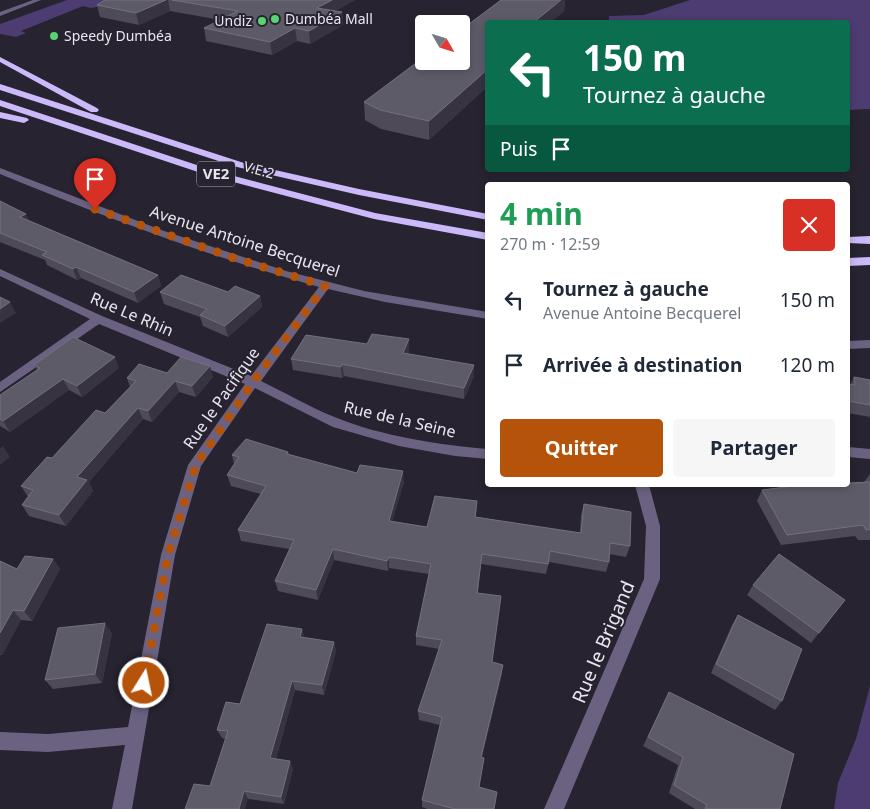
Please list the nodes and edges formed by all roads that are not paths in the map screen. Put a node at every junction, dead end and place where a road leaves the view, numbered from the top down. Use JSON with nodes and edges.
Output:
{"nodes":[{"id":1,"x":38,"y":0,"type":"edge"},
{"id":2,"x":0,"y":14,"type":"edge"},
{"id":3,"x":0,"y":59,"type":"edge"},
{"id":4,"x":0,"y":88,"type":"edge"},
{"id":5,"x":0,"y":103,"type":"edge"},
{"id":6,"x":0,"y":115,"type":"edge"},
{"id":7,"x":130,"y":129,"type":"junction"},
{"id":8,"x":102,"y":136,"type":"junction"},
{"id":9,"x":0,"y":171,"type":"edge"},
{"id":10,"x":485,"y":216,"type":"edge"},
{"id":11,"x":485,"y":237,"type":"edge"},
{"id":12,"x":850,"y":240,"type":"edge"},
{"id":13,"x":870,"y":240,"type":"edge"},
{"id":14,"x":870,"y":261,"type":"edge"},
{"id":15,"x":850,"y":262,"type":"edge"},
{"id":16,"x":0,"y":272,"type":"edge"},
{"id":17,"x":325,"y":286,"type":"junction"},
{"id":18,"x":485,"y":315,"type":"edge"},
{"id":19,"x":98,"y":319,"type":"junction"},
{"id":20,"x":850,"y":344,"type":"edge"},
{"id":21,"x":870,"y":344,"type":"edge"},
{"id":22,"x":253,"y":382,"type":"junction"},
{"id":23,"x":0,"y":388,"type":"edge"},
{"id":24,"x":850,"y":452,"type":"edge"},
{"id":25,"x":485,"y":454,"type":"edge"},
{"id":26,"x":870,"y":454,"type":"edge"},
{"id":27,"x":643,"y":487,"type":"edge"},
{"id":28,"x":135,"y":735,"type":"junction"},
{"id":29,"x":0,"y":741,"type":"edge"},
{"id":30,"x":122,"y":809,"type":"edge"},
{"id":31,"x":554,"y":809,"type":"edge"}],
"edges":[{"from":1,"to":2,"type":"street"},
{"from":3,"to":7,"type":"highway"},
{"from":4,"to":7,"type":"highway","name":"V.E.2","number":"VE2"},
{"from":5,"to":8,"type":"highway","name":"V.E.2","number":"VE2"},
{"from":6,"to":8,"type":"highway"},
{"from":7,"to":10,"type":"highway","name":"V.E.2","number":"VE2"},
{"from":8,"to":11,"type":"highway","name":"V.E.2","number":"VE2"},
{"from":9,"to":17,"type":"street","name":"Avenue Antoine Becquerel"},
{"from":12,"to":13,"type":"highway"},
{"from":14,"to":15,"type":"highway"},
{"from":16,"to":19,"type":"street","name":"Rue Le Rhin"},
{"from":17,"to":18,"type":"street","name":"Avenue Antoine Becquerel"},
{"from":17,"to":22,"type":"street","name":"Rue le Pacifique"},
{"from":19,"to":22,"type":"street","name":"Rue Le Rhin"},
{"from":19,"to":23,"type":"street"},
{"from":20,"to":21,"type":"street"},
{"from":22,"to":25,"type":"street","name":"Rue de la Seine"},
{"from":22,"to":28,"type":"street","name":"Rue le Pacifique"},
{"from":24,"to":26,"type":"street"},
{"from":27,"to":31,"type":"street","name":"Rue le Brigand"},
{"from":28,"to":29,"type":"street"},
{"from":28,"to":30,"type":"street","name":"Rue le Pacifique"}]}
